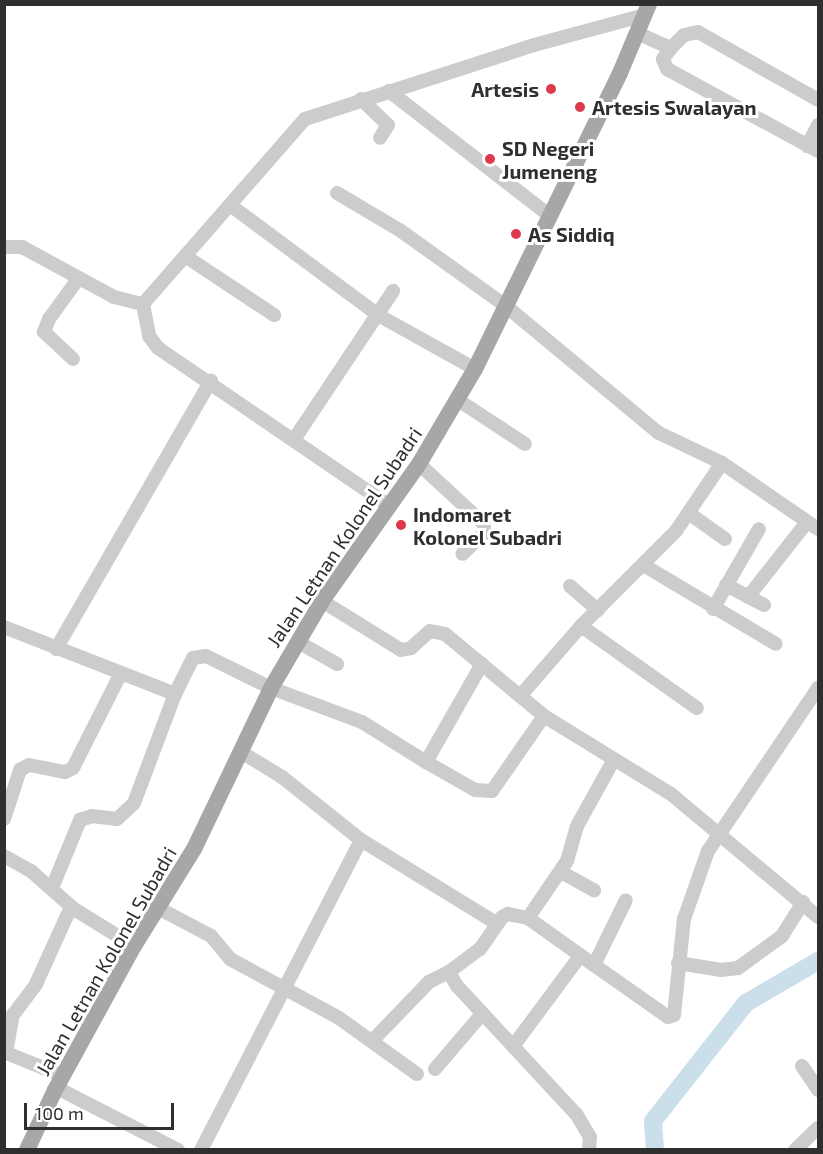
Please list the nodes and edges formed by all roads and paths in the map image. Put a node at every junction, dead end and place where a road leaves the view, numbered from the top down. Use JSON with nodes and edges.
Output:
{"nodes":[{"id":1,"x":647,"y":10,"type":"edge"},
{"id":2,"x":637,"y":33,"type":"junction"},
{"id":3,"x":671,"y":48,"type":"junction"},
{"id":4,"x":389,"y":91,"type":"junction"},
{"id":5,"x":361,"y":99,"type":"junction"},
{"id":6,"x":819,"y":100,"type":"edge"},
{"id":7,"x":819,"y":124,"type":"edge"},
{"id":8,"x":380,"y":138,"type":"dead end"},
{"id":9,"x":813,"y":149,"type":"edge"},
{"id":10,"x":337,"y":193,"type":"dead end"},
{"id":11,"x":230,"y":205,"type":"junction"},
{"id":12,"x":550,"y":216,"type":"junction"},
{"id":13,"x":4,"y":247,"type":"edge"},
{"id":14,"x":185,"y":256,"type":"junction"},
{"id":15,"x":78,"y":279,"type":"junction"},
{"id":16,"x":393,"y":291,"type":"dead end"},
{"id":17,"x":143,"y":304,"type":"junction"},
{"id":18,"x":507,"y":307,"type":"junction"},
{"id":19,"x":274,"y":315,"type":"dead end"},
{"id":20,"x":378,"y":315,"type":"junction"},
{"id":21,"x":73,"y":359,"type":"dead end"},
{"id":22,"x":475,"y":369,"type":"junction"},
{"id":23,"x":211,"y":380,"type":"junction"},
{"id":24,"x":458,"y":400,"type":"junction"},
{"id":25,"x":295,"y":438,"type":"junction"},
{"id":26,"x":525,"y":444,"type":"dead end"},
{"id":27,"x":722,"y":463,"type":"junction"},
{"id":28,"x":419,"y":464,"type":"junction"},
{"id":29,"x":387,"y":504,"type":"junction"},
{"id":30,"x":690,"y":514,"type":"junction"},
{"id":31,"x":813,"y":526,"type":"edge"},
{"id":32,"x":759,"y":530,"type":"dead end"},
{"id":33,"x":725,"y":539,"type":"dead end"},
{"id":34,"x":462,"y":554,"type":"dead end"},
{"id":35,"x":645,"y":566,"type":"junction"},
{"id":36,"x":726,"y":585,"type":"junction"},
{"id":37,"x":570,"y":586,"type":"dead end"},
{"id":38,"x":748,"y":597,"type":"junction"},
{"id":39,"x":322,"y":601,"type":"junction"},
{"id":40,"x":765,"y":605,"type":"dead end"},
{"id":41,"x":712,"y":609,"type":"junction"},
{"id":42,"x":598,"y":610,"type":"junction"},
{"id":43,"x":581,"y":626,"type":"junction"},
{"id":44,"x":4,"y":627,"type":"edge"},
{"id":45,"x":298,"y":642,"type":"junction"},
{"id":46,"x":776,"y":644,"type":"dead end"},
{"id":47,"x":56,"y":649,"type":"junction"},
{"id":48,"x":337,"y":664,"type":"dead end"},
{"id":49,"x":482,"y":664,"type":"junction"},
{"id":50,"x":121,"y":673,"type":"junction"},
{"id":51,"x":271,"y":688,"type":"junction"},
{"id":52,"x":819,"y":688,"type":"edge"},
{"id":53,"x":175,"y":693,"type":"junction"},
{"id":54,"x":521,"y":695,"type":"junction"},
{"id":55,"x":698,"y":708,"type":"dead end"},
{"id":56,"x":544,"y":716,"type":"junction"},
{"id":57,"x":241,"y":752,"type":"junction"},
{"id":58,"x":613,"y":761,"type":"junction"},
{"id":59,"x":426,"y":762,"type":"junction"},
{"id":60,"x":4,"y":819,"type":"edge"},
{"id":61,"x":718,"y":833,"type":"junction"},
{"id":62,"x":361,"y":840,"type":"junction"},
{"id":63,"x":4,"y":856,"type":"edge"},
{"id":64,"x":561,"y":872,"type":"junction"},
{"id":65,"x":52,"y":888,"type":"junction"},
{"id":66,"x":594,"y":890,"type":"dead end"},
{"id":67,"x":626,"y":900,"type":"dead end"},
{"id":68,"x":803,"y":902,"type":"junction"},
{"id":69,"x":71,"y":907,"type":"junction"},
{"id":70,"x":158,"y":908,"type":"junction"},
{"id":71,"x":817,"y":911,"type":"edge"},
{"id":72,"x":528,"y":918,"type":"junction"},
{"id":73,"x":496,"y":923,"type":"junction"},
{"id":74,"x":134,"y":946,"type":"junction"},
{"id":75,"x":580,"y":956,"type":"junction"},
{"id":76,"x":678,"y":963,"type":"junction"},
{"id":77,"x":594,"y":965,"type":"junction"},
{"id":78,"x":449,"y":972,"type":"junction"},
{"id":79,"x":283,"y":986,"type":"junction"},
{"id":80,"x":482,"y":1014,"type":"junction"},
{"id":81,"x":372,"y":1041,"type":"junction"},
{"id":82,"x":514,"y":1045,"type":"junction"},
{"id":83,"x":5,"y":1052,"type":"edge"},
{"id":84,"x":802,"y":1066,"type":"dead end"},
{"id":85,"x":435,"y":1069,"type":"dead end"},
{"id":86,"x":417,"y":1074,"type":"dead end"},
{"id":87,"x":60,"y":1082,"type":"junction"},
{"id":88,"x":819,"y":1090,"type":"edge"},
{"id":89,"x":819,"y":1128,"type":"edge"},
{"id":90,"x":27,"y":1149,"type":"edge"},
{"id":91,"x":178,"y":1149,"type":"edge"},
{"id":92,"x":201,"y":1149,"type":"edge"},
{"id":93,"x":589,"y":1149,"type":"edge"},
{"id":94,"x":795,"y":1149,"type":"edge"}],
"edges":[{"from":1,"to":2,"type":"main road","name":"Jalan Letnan Kolonel Subadri"},
{"from":1,"to":4,"type":"street"},
{"from":2,"to":3,"type":"street"},
{"from":2,"to":12,"type":"main road","name":"Jalan Letnan Kolonel Subadri"},
{"from":3,"to":6,"type":"street"},
{"from":3,"to":9,"type":"street"},
{"from":4,"to":5,"type":"street"},
{"from":4,"to":12,"type":"street"},
{"from":5,"to":8,"type":"street"},
{"from":5,"to":11,"type":"street"},
{"from":7,"to":9,"type":"street"},
{"from":10,"to":18,"type":"street"},
{"from":11,"to":14,"type":"street"},
{"from":11,"to":20,"type":"street"},
{"from":12,"to":18,"type":"main road","name":"Jalan Letnan Kolonel Subadri"},
{"from":13,"to":15,"type":"street"},
{"from":14,"to":17,"type":"street"},
{"from":14,"to":19,"type":"street"},
{"from":15,"to":17,"type":"street"},
{"from":15,"to":21,"type":"street"},
{"from":16,"to":20,"type":"street"},
{"from":17,"to":23,"type":"street"},
{"from":18,"to":22,"type":"main road","name":"Jalan Letnan Kolonel Subadri"},
{"from":18,"to":27,"type":"street"},
{"from":20,"to":22,"type":"street"},
{"from":20,"to":25,"type":"street"},
{"from":22,"to":24,"type":"main road","name":"Jalan Letnan Kolonel Subadri"},
{"from":23,"to":25,"type":"street"},
{"from":23,"to":47,"type":"street"},
{"from":24,"to":26,"type":"street"},
{"from":24,"to":28,"type":"main road","name":"Jalan Letnan Kolonel Subadri"},
{"from":25,"to":29,"type":"street"},
{"from":27,"to":30,"type":"street"},
{"from":27,"to":31,"type":"street"},
{"from":28,"to":29,"type":"main road","name":"Jalan Letnan Kolonel Subadri"},
{"from":28,"to":34,"type":"street"},
{"from":29,"to":39,"type":"main road","name":"Jalan Letnan Kolonel Subadri"},
{"from":30,"to":33,"type":"street"},
{"from":30,"to":35,"type":"street"},
{"from":31,"to":38,"type":"street"},
{"from":32,"to":36,"type":"street"},
{"from":35,"to":41,"type":"street"},
{"from":35,"to":42,"type":"street"},
{"from":36,"to":38,"type":"street"},
{"from":36,"to":41,"type":"street"},
{"from":37,"to":42,"type":"street"},
{"from":38,"to":40,"type":"street"},
{"from":39,"to":45,"type":"main road","name":"Jalan Letnan Kolonel Subadri"},
{"from":39,"to":49,"type":"street"},
{"from":41,"to":46,"type":"street"},
{"from":42,"to":43,"type":"street"},
{"from":43,"to":54,"type":"street"},
{"from":43,"to":55,"type":"street"},
{"from":44,"to":47,"type":"street"},
{"from":45,"to":48,"type":"street"},
{"from":45,"to":51,"type":"main road","name":"Jalan Letnan Kolonel Subadri"},
{"from":47,"to":50,"type":"street"},
{"from":49,"to":54,"type":"street"},
{"from":49,"to":59,"type":"street"},
{"from":50,"to":53,"type":"street"},
{"from":50,"to":60,"type":"street"},
{"from":51,"to":53,"type":"street"},
{"from":51,"to":57,"type":"main road","name":"Jalan Letnan Kolonel Subadri"},
{"from":51,"to":59,"type":"street"},
{"from":52,"to":61,"type":"street"},
{"from":53,"to":65,"type":"street"},
{"from":54,"to":56,"type":"street"},
{"from":56,"to":58,"type":"street"},
{"from":56,"to":59,"type":"street"},
{"from":57,"to":62,"type":"street"},
{"from":57,"to":70,"type":"main road","name":"Jalan Letnan Kolonel Subadri"},
{"from":58,"to":61,"type":"street"},
{"from":58,"to":64,"type":"street"},
{"from":61,"to":68,"type":"street"},
{"from":61,"to":76,"type":"street"},
{"from":62,"to":73,"type":"street"},
{"from":62,"to":79,"type":"street"},
{"from":63,"to":65,"type":"street"},
{"from":64,"to":66,"type":"street"},
{"from":64,"to":72,"type":"street"},
{"from":65,"to":69,"type":"street"},
{"from":67,"to":77,"type":"street"},
{"from":68,"to":71,"type":"street"},
{"from":68,"to":76,"type":"street"},
{"from":69,"to":74,"type":"street"},
{"from":69,"to":83,"type":"street"},
{"from":70,"to":74,"type":"main road","name":"Jalan Letnan Kolonel Subadri"},
{"from":70,"to":79,"type":"street"},
{"from":72,"to":73,"type":"street"},
{"from":72,"to":75,"type":"street"},
{"from":73,"to":78,"type":"street"},
{"from":74,"to":87,"type":"main road","name":"Jalan Letnan Kolonel Subadri"},
{"from":75,"to":77,"type":"street"},
{"from":75,"to":82,"type":"street"},
{"from":76,"to":77,"type":"street"},
{"from":78,"to":80,"type":"street"},
{"from":78,"to":81,"type":"street"},
{"from":79,"to":81,"type":"street"},
{"from":79,"to":92,"type":"street"},
{"from":80,"to":82,"type":"street"},
{"from":80,"to":85,"type":"street"},
{"from":81,"to":86,"type":"street"},
{"from":82,"to":93,"type":"street"},
{"from":83,"to":87,"type":"street"},
{"from":84,"to":88,"type":"street"},
{"from":87,"to":90,"type":"main road","name":"Jalan Letnan Kolonel Subadri"},
{"from":87,"to":91,"type":"street"},
{"from":89,"to":94,"type":"street"}]}
